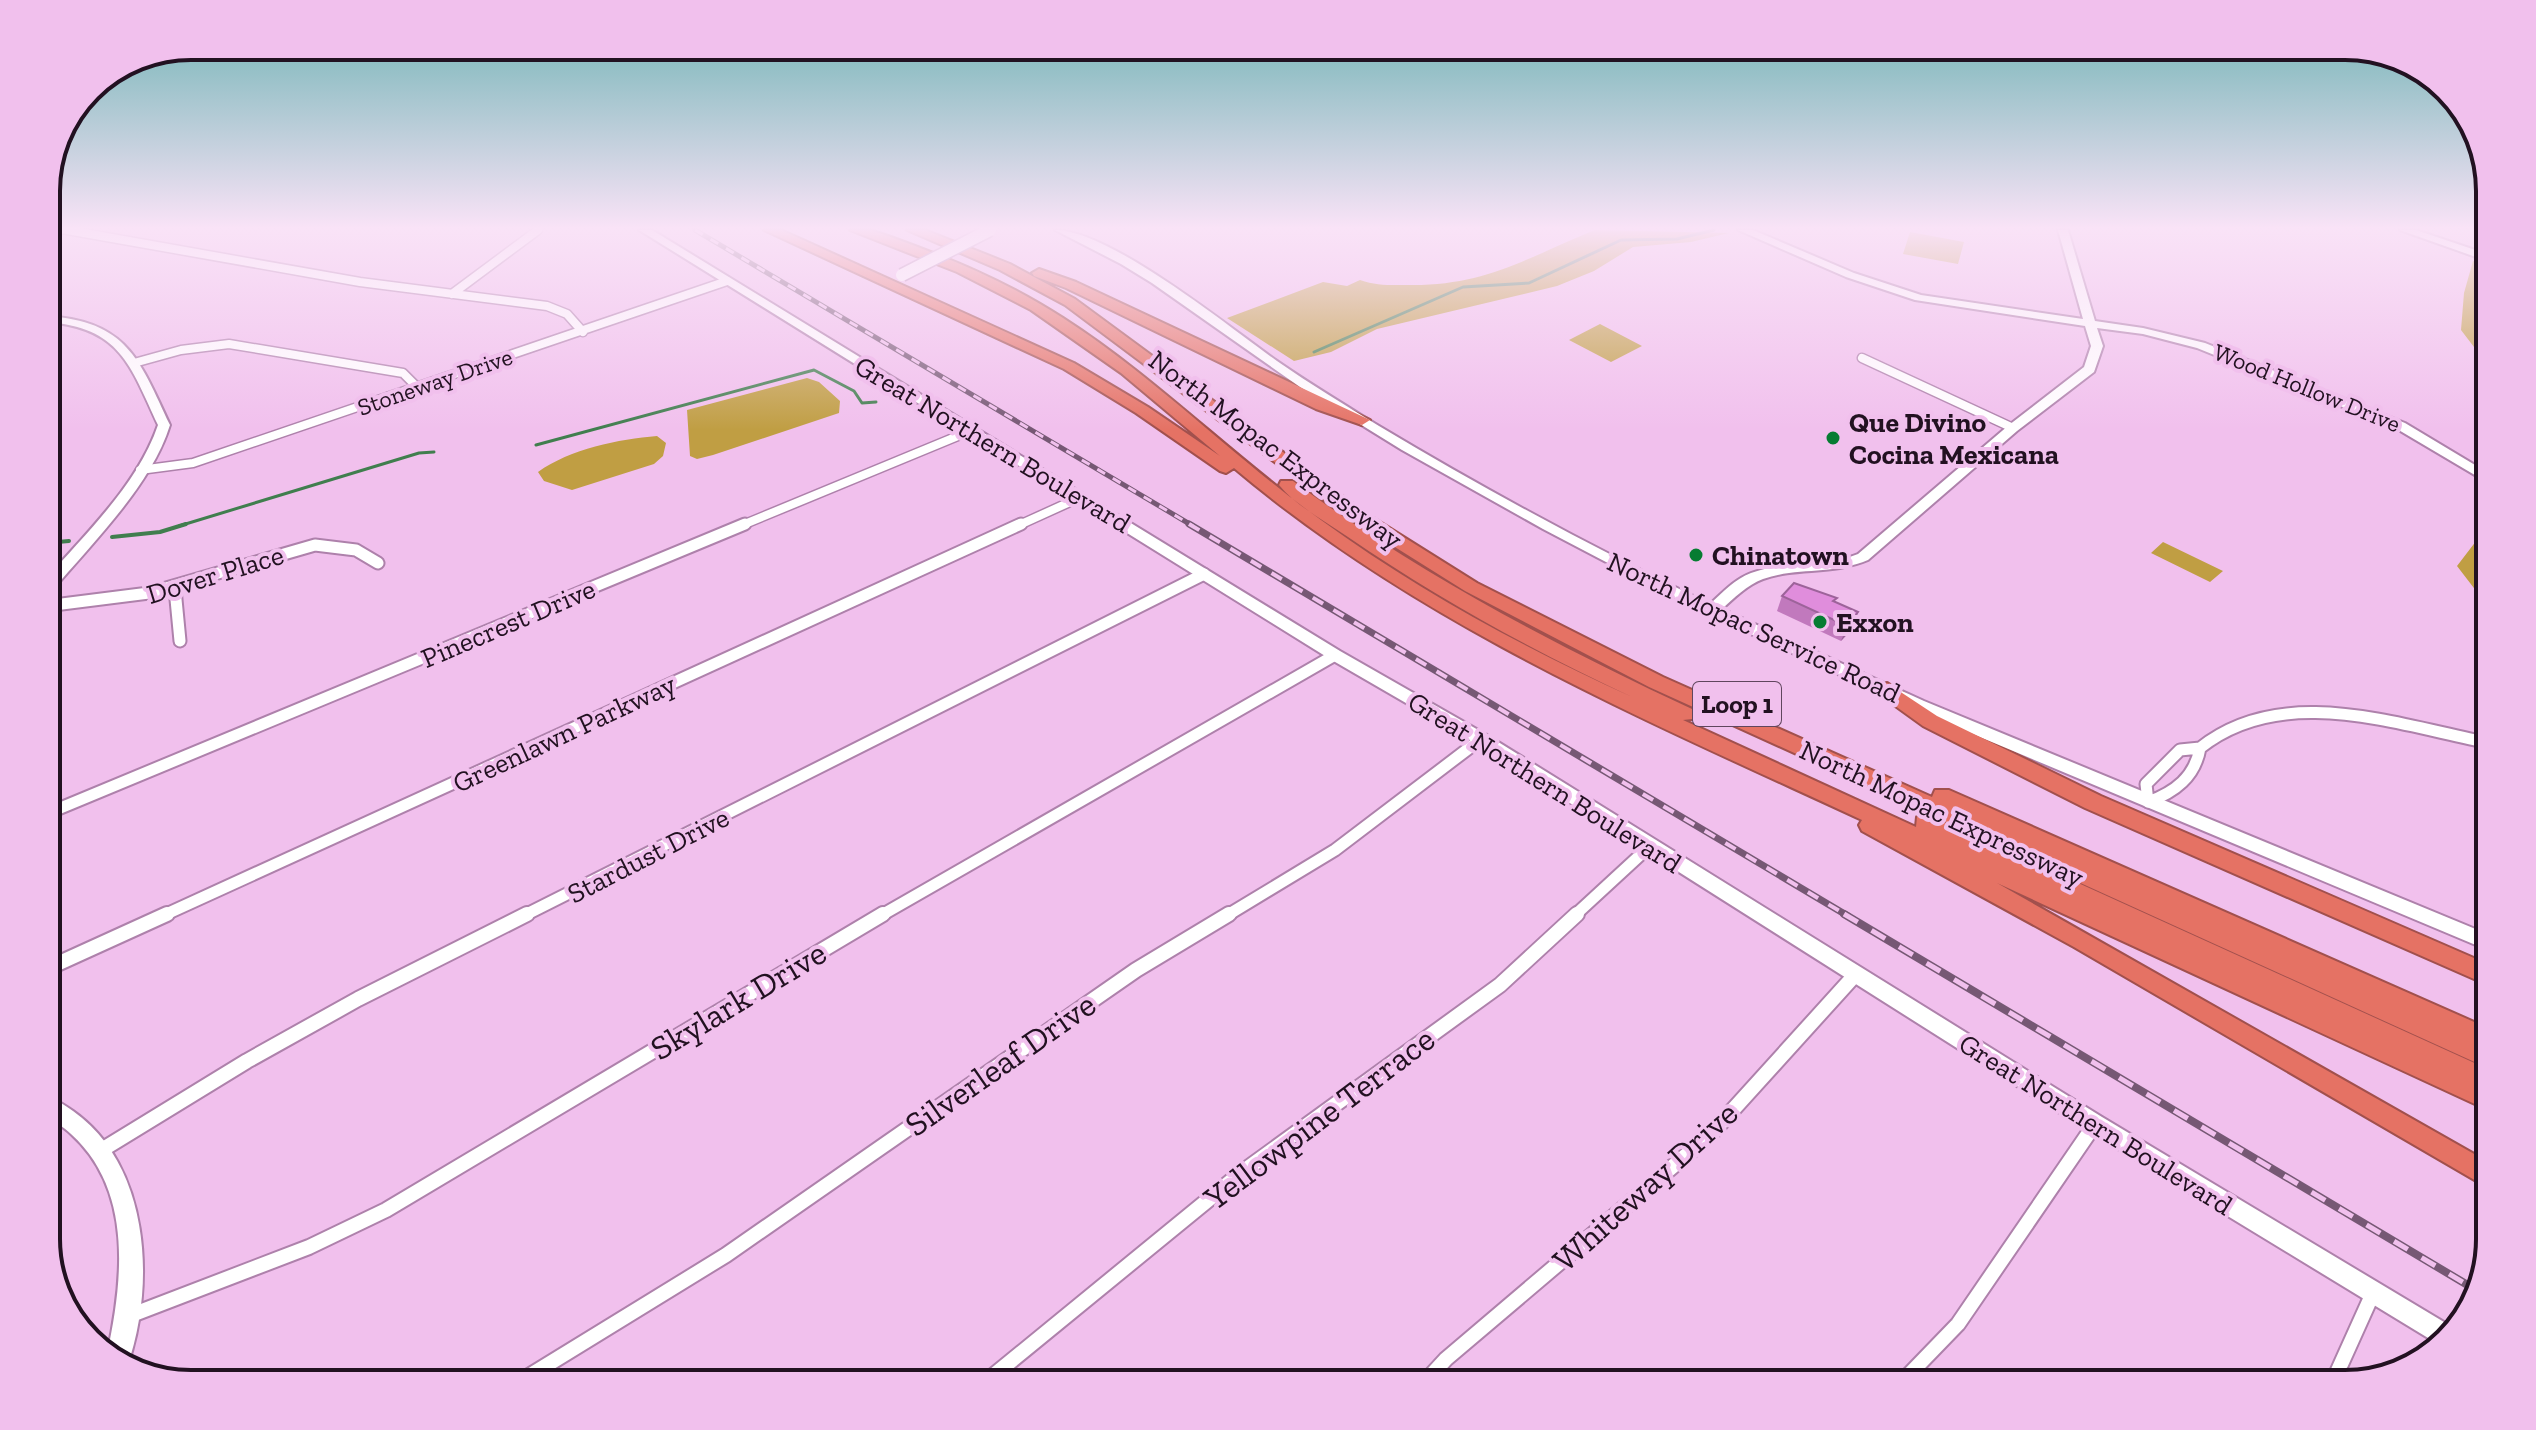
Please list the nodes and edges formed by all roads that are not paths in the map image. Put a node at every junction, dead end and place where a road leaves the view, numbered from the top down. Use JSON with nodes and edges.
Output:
{"nodes":[{"id":1,"x":474,"y":297,"type":"edge"},
{"id":2,"x":683,"y":297,"type":"edge"},
{"id":3,"x":752,"y":297,"type":"edge"},
{"id":4,"x":930,"y":297,"type":"edge"},
{"id":5,"x":1016,"y":297,"type":"edge"},
{"id":6,"x":1034,"y":297,"type":"edge"},
{"id":7,"x":1060,"y":297,"type":"edge"},
{"id":8,"x":1077,"y":297,"type":"edge"},
{"id":9,"x":1097,"y":297,"type":"edge"},
{"id":10,"x":1179,"y":297,"type":"edge"},
{"id":11,"x":1915,"y":297,"type":"edge"},
{"id":12,"x":2082,"y":297,"type":"edge"},
{"id":13,"x":60,"y":320,"type":"edge"},
{"id":14,"x":2089,"y":323,"type":"junction"},
{"id":15,"x":583,"y":332,"type":"junction"},
{"id":16,"x":1862,"y":358,"type":"dead end"},
{"id":17,"x":134,"y":363,"type":"junction"},
{"id":18,"x":418,"y":388,"type":"junction"},
{"id":19,"x":1362,"y":420,"type":"junction"},
{"id":20,"x":2013,"y":428,"type":"junction"},
{"id":21,"x":970,"y":431,"type":"junction"},
{"id":22,"x":140,"y":470,"type":"junction"},
{"id":23,"x":2476,"y":472,"type":"edge"},
{"id":24,"x":1081,"y":497,"type":"junction"},
{"id":25,"x":1314,"y":523,"type":"junction"},
{"id":26,"x":378,"y":563,"type":"dead end"},
{"id":27,"x":60,"y":572,"type":"edge"},
{"id":28,"x":1204,"y":574,"type":"junction"},
{"id":29,"x":175,"y":589,"type":"junction"},
{"id":30,"x":60,"y":605,"type":"edge"},
{"id":31,"x":1712,"y":610,"type":"junction"},
{"id":32,"x":180,"y":641,"type":"dead end"},
{"id":33,"x":1335,"y":655,"type":"junction"},
{"id":34,"x":1887,"y":690,"type":"junction"},
{"id":35,"x":1481,"y":739,"type":"junction"},
{"id":36,"x":2476,"y":740,"type":"edge"},
{"id":37,"x":2200,"y":748,"type":"junction"},
{"id":38,"x":1836,"y":797,"type":"junction"},
{"id":39,"x":2148,"y":802,"type":"junction"},
{"id":40,"x":60,"y":808,"type":"edge"},
{"id":41,"x":1650,"y":846,"type":"junction"},
{"id":42,"x":2476,"y":937,"type":"edge"},
{"id":43,"x":60,"y":963,"type":"edge"},
{"id":44,"x":2476,"y":970,"type":"edge"},
{"id":45,"x":1855,"y":975,"type":"junction"},
{"id":46,"x":2476,"y":1034,"type":"edge"},
{"id":47,"x":2476,"y":1052,"type":"edge"},
{"id":48,"x":2476,"y":1076,"type":"edge"},
{"id":49,"x":2476,"y":1094,"type":"edge"},
{"id":50,"x":60,"y":1114,"type":"edge"},
{"id":51,"x":2095,"y":1124,"type":"junction"},
{"id":52,"x":100,"y":1151,"type":"junction"},
{"id":53,"x":2476,"y":1169,"type":"edge"},
{"id":54,"x":2373,"y":1293,"type":"junction"},
{"id":55,"x":128,"y":1317,"type":"junction"},
{"id":56,"x":2438,"y":1332,"type":"edge"},
{"id":57,"x":120,"y":1349,"type":"edge"},
{"id":58,"x":539,"y":1370,"type":"edge"},
{"id":59,"x":1000,"y":1370,"type":"edge"},
{"id":60,"x":1436,"y":1370,"type":"edge"},
{"id":61,"x":1914,"y":1370,"type":"edge"},
{"id":62,"x":2338,"y":1370,"type":"edge"}],
"edges":[{"from":1,"to":15,"type":"street"},
{"from":2,"to":15,"type":"street","name":"Stoneway Drive"},
{"from":3,"to":21,"type":"street","name":"Great Northern Boulevard"},
{"from":4,"to":25,"type":"highway"},
{"from":5,"to":25,"type":"highway","name":"North Mopac Expressway","number":"Loop 1"},
{"from":6,"to":48,"type":"highway"},
{"from":7,"to":47,"type":"highway"},
{"from":8,"to":46,"type":"highway","name":"North Mopac Expressway","number":"Loop 1"},
{"from":9,"to":19,"type":"highway"},
{"from":10,"to":19,"type":"street","name":"North Mopac Service Road"},
{"from":11,"to":14,"type":"street","name":"Wood Hollow Drive"},
{"from":12,"to":14,"type":"street"},
{"from":13,"to":17,"type":"street"},
{"from":14,"to":20,"type":"street"},
{"from":14,"to":23,"type":"street","name":"Wood Hollow Drive"},
{"from":15,"to":18,"type":"street","name":"Stoneway Drive"},
{"from":16,"to":20,"type":"street"},
{"from":17,"to":18,"type":"street"},
{"from":17,"to":22,"type":"street"},
{"from":18,"to":22,"type":"street","name":"Stoneway Drive"},
{"from":19,"to":31,"type":"street","name":"North Mopac Service Road"},
{"from":20,"to":31,"type":"street"},
{"from":21,"to":24,"type":"street","name":"Great Northern Boulevard"},
{"from":21,"to":40,"type":"street","name":"Pinecrest Drive"},
{"from":22,"to":27,"type":"street"},
{"from":24,"to":28,"type":"street","name":"Great Northern Boulevard"},
{"from":24,"to":43,"type":"street","name":"Greenlawn Parkway"},
{"from":25,"to":38,"type":"highway","name":"North Mopac Expressway","number":"Loop 1"},
{"from":26,"to":29,"type":"street","name":"Dover Place"},
{"from":28,"to":33,"type":"street","name":"Great Northern Boulevard"},
{"from":28,"to":52,"type":"street","name":"Stardust Drive"},
{"from":29,"to":30,"type":"street","name":"Dover Place"},
{"from":29,"to":32,"type":"street"},
{"from":31,"to":34,"type":"street","name":"North Mopac Service Road"},
{"from":33,"to":35,"type":"street","name":"Great Northern Boulevard"},
{"from":33,"to":55,"type":"street","name":"Skylark Drive"},
{"from":34,"to":39,"type":"street","name":"North Mopac Service Road"},
{"from":34,"to":44,"type":"highway"},
{"from":35,"to":41,"type":"street","name":"Great Northern Boulevard"},
{"from":35,"to":58,"type":"street","name":"Silverleaf Drive"},
{"from":36,"to":37,"type":"street"},
{"from":37,"to":39,"type":"street"},
{"from":37,"to":39,"type":"street"},
{"from":38,"to":49,"type":"highway","name":"North Mopac Expressway","number":"Loop 1"},
{"from":38,"to":53,"type":"highway"},
{"from":39,"to":42,"type":"street","name":"North Mopac Service Road"},
{"from":41,"to":45,"type":"street","name":"Great Northern Boulevard"},
{"from":41,"to":59,"type":"street","name":"Yellowpine Terrace"},
{"from":45,"to":51,"type":"street","name":"Great Northern Boulevard"},
{"from":45,"to":60,"type":"street","name":"Whiteway Drive"},
{"from":50,"to":52,"type":"street"},
{"from":51,"to":54,"type":"street","name":"Great Northern Boulevard"},
{"from":51,"to":61,"type":"street"},
{"from":52,"to":55,"type":"street"},
{"from":54,"to":56,"type":"street","name":"Great Northern Boulevard"},
{"from":54,"to":62,"type":"street"},
{"from":55,"to":57,"type":"street"}]}
